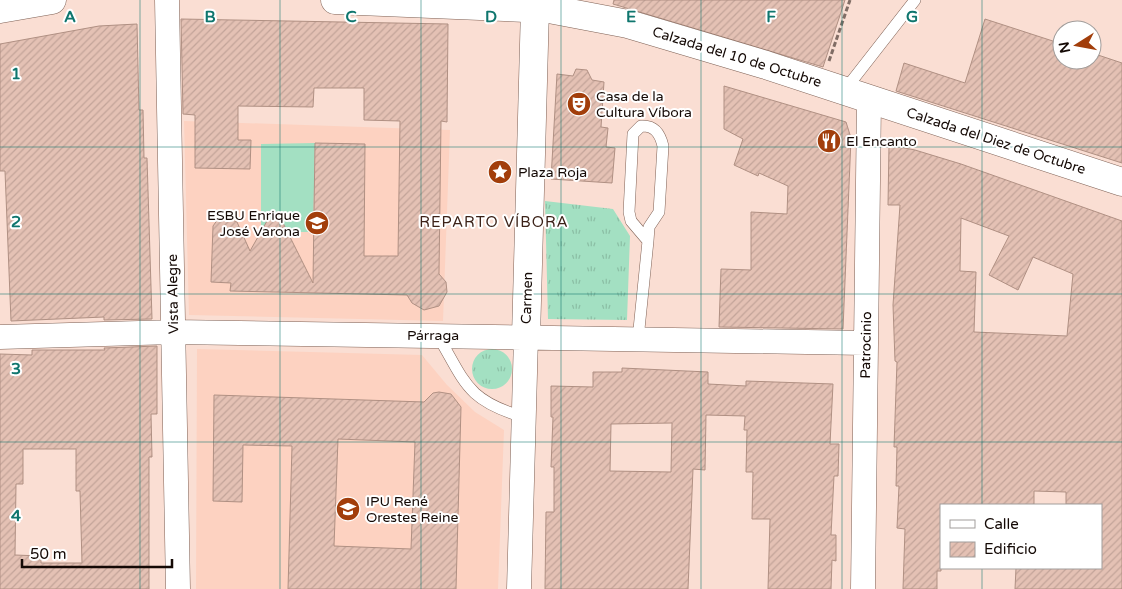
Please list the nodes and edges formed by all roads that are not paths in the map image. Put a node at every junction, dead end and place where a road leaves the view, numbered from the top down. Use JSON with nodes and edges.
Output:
{"nodes":[{"id":1,"x":52,"y":0,"type":"edge"},
{"id":2,"x":168,"y":0,"type":"edge"},
{"id":3,"x":335,"y":0,"type":"edge"},
{"id":4,"x":915,"y":0,"type":"edge"},
{"id":5,"x":546,"y":6,"type":"edge"},
{"id":6,"x":0,"y":9,"type":"edge"},
{"id":7,"x":832,"y":87,"type":"junction"},
{"id":8,"x":869,"y":100,"type":"junction"},
{"id":9,"x":1122,"y":182,"type":"edge"},
{"id":10,"x":648,"y":241,"type":"junction"},
{"id":11,"x":174,"y":332,"type":"junction"},
{"id":12,"x":438,"y":336,"type":"junction"},
{"id":13,"x":526,"y":337,"type":"junction"},
{"id":14,"x":0,"y":338,"type":"edge"},
{"id":15,"x":638,"y":339,"type":"junction"},
{"id":16,"x":866,"y":343,"type":"junction"},
{"id":17,"x":523,"y":417,"type":"junction"},
{"id":18,"x":178,"y":589,"type":"edge"},
{"id":19,"x":519,"y":589,"type":"edge"},
{"id":20,"x":863,"y":589,"type":"edge"}],
"edges":[{"from":1,"to":6,"type":"main road"},
{"from":2,"to":11,"type":"street","name":"Vista Alegre"},
{"from":3,"to":5,"type":"main road","name":"Calzada del 10 de Octubre"},
{"from":4,"to":7,"type":"lane"},
{"from":5,"to":7,"type":"main road","name":"Calzada del 10 de Octubre"},
{"from":5,"to":13,"type":"main road","name":"Carmen"},
{"from":7,"to":8,"type":"main road","name":"Calzada del 10 de Octubre"},
{"from":8,"to":9,"type":"main road","name":"Calzada del Diez de Octubre"},
{"from":8,"to":16,"type":"street","name":"Patrocinio"},
{"from":10,"to":10,"type":"lane"},
{"from":10,"to":15,"type":"lane"},
{"from":11,"to":12,"type":"street","name":"Párraga"},
{"from":11,"to":14,"type":"street","name":"Párraga"},
{"from":11,"to":18,"type":"street","name":"Vista Alegre"},
{"from":12,"to":13,"type":"street","name":"Párraga"},
{"from":12,"to":17,"type":"lane"},
{"from":13,"to":15,"type":"street","name":"Párraga"},
{"from":13,"to":17,"type":"street","name":"Carmen"},
{"from":15,"to":16,"type":"street","name":"Párraga"},
{"from":16,"to":20,"type":"street","name":"Patrocinio"},
{"from":17,"to":19,"type":"street","name":"Carmen"}]}
